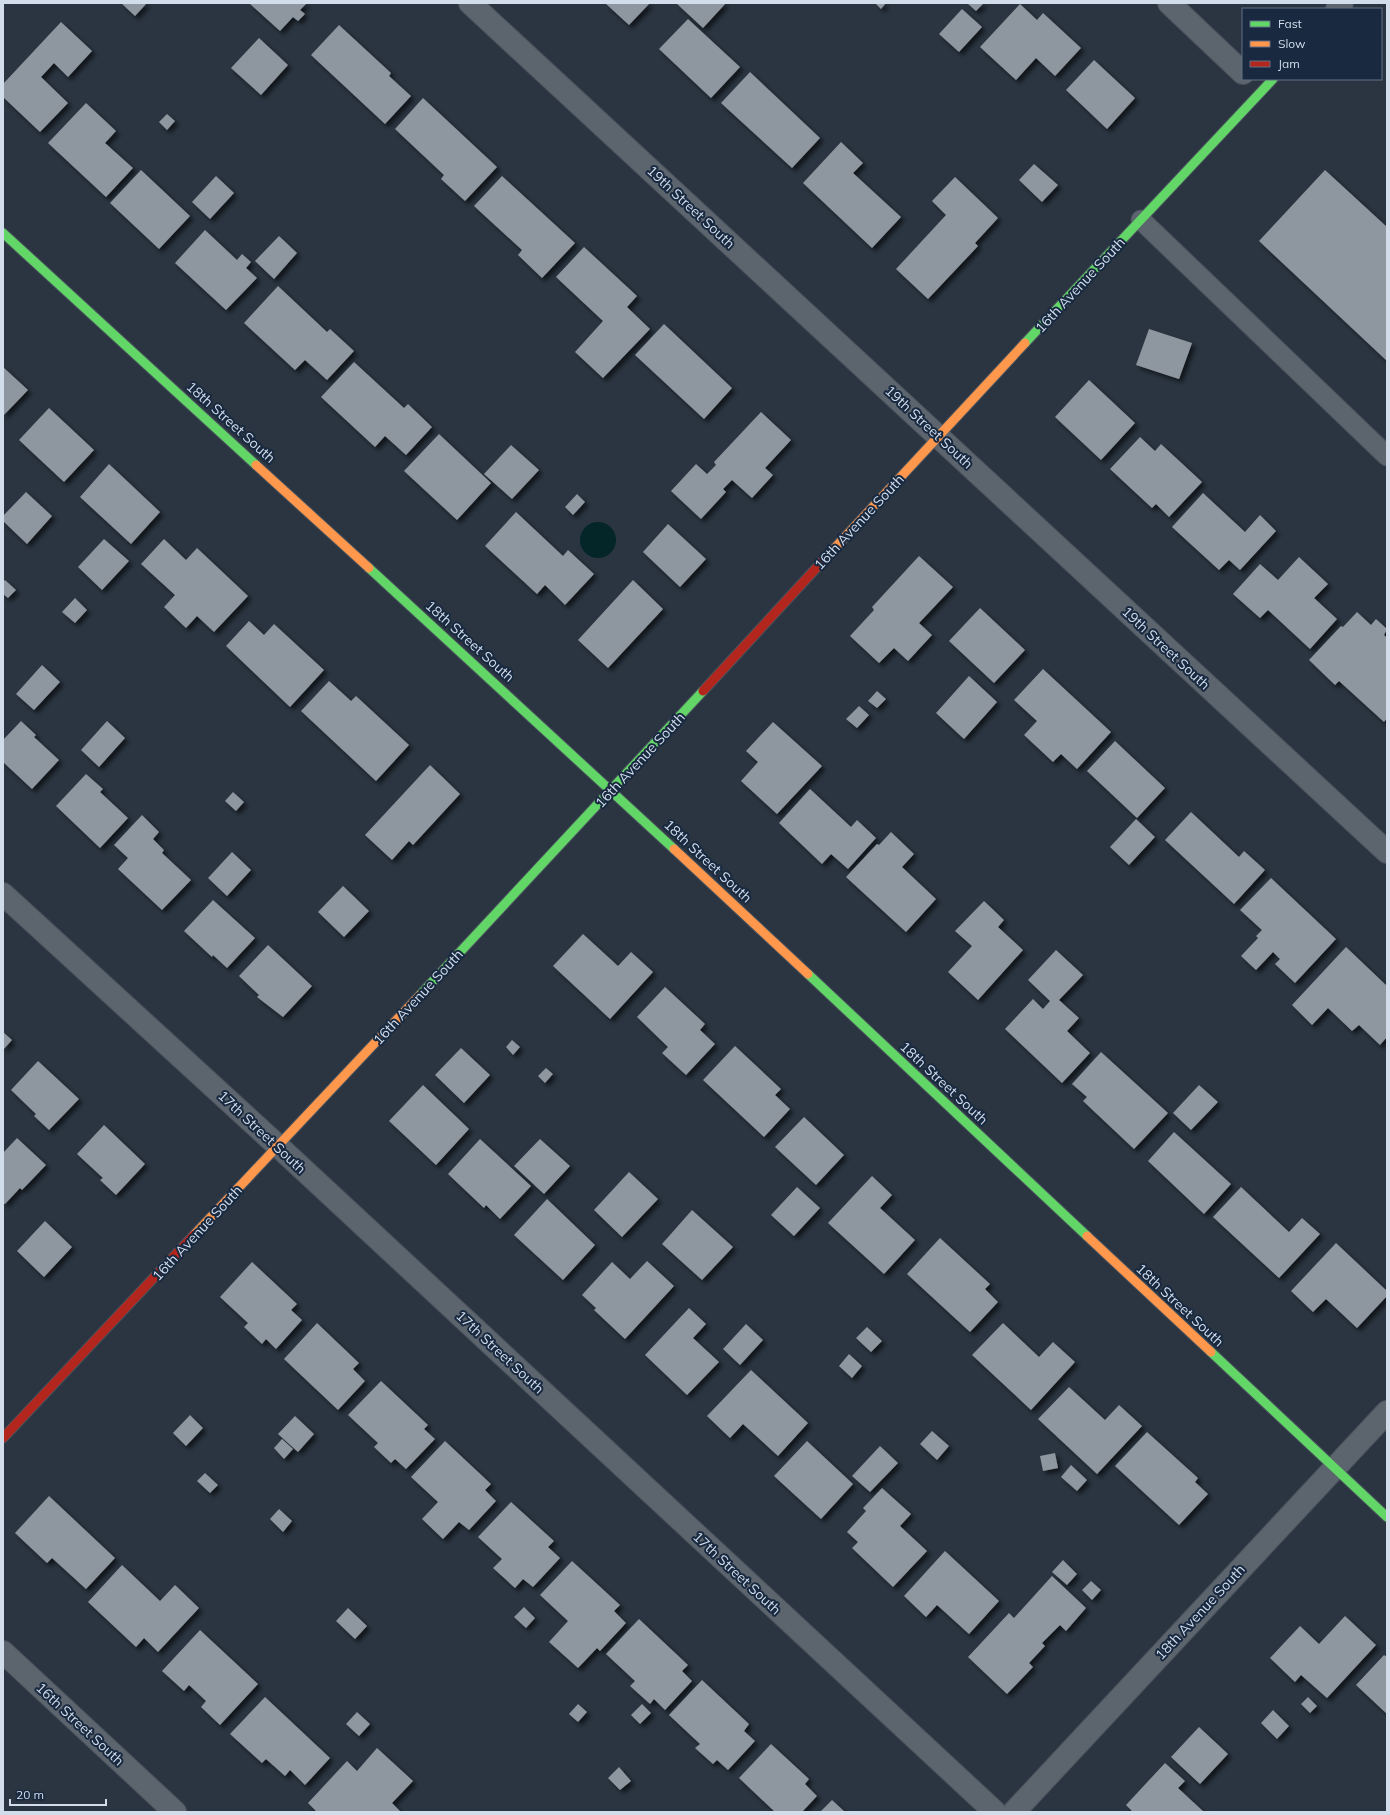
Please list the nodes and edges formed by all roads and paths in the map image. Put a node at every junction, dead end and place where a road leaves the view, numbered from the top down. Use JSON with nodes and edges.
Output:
{"nodes":[{"id":1,"x":470,"y":3,"type":"edge"},
{"id":2,"x":1169,"y":3,"type":"edge"},
{"id":3,"x":1242,"y":72,"type":"edge"},
{"id":4,"x":1261,"y":83,"type":"edge"},
{"id":5,"x":1141,"y":220,"type":"junction"},
{"id":6,"x":3,"y":233,"type":"edge"},
{"id":7,"x":938,"y":436,"type":"junction"},
{"id":8,"x":1387,"y":456,"type":"edge"},
{"id":9,"x":612,"y":791,"type":"junction"},
{"id":10,"x":1387,"y":852,"type":"edge"},
{"id":11,"x":3,"y":894,"type":"edge"},
{"id":12,"x":278,"y":1146,"type":"junction"},
{"id":13,"x":1387,"y":1412,"type":"edge"},
{"id":14,"x":3,"y":1438,"type":"edge"},
{"id":15,"x":1335,"y":1469,"type":"junction"},
{"id":16,"x":1387,"y":1517,"type":"edge"},
{"id":17,"x":3,"y":1652,"type":"edge"},
{"id":18,"x":175,"y":1812,"type":"edge"},
{"id":19,"x":996,"y":1812,"type":"edge"},
{"id":20,"x":1014,"y":1812,"type":"edge"}],
"edges":[{"from":1,"to":7,"type":"street","name":"19th Street South"},
{"from":2,"to":3,"type":"street"},
{"from":4,"to":5,"type":"street","name":"16th Avenue South"},
{"from":5,"to":7,"type":"street","name":"16th Avenue South"},
{"from":5,"to":8,"type":"lane"},
{"from":6,"to":9,"type":"street","name":"18th Street South"},
{"from":7,"to":9,"type":"street","name":"16th Avenue South"},
{"from":7,"to":10,"type":"street","name":"19th Street South"},
{"from":9,"to":12,"type":"street","name":"16th Avenue South"},
{"from":9,"to":15,"type":"street","name":"18th Street South"},
{"from":11,"to":12,"type":"street","name":"17th Street South"},
{"from":12,"to":14,"type":"street","name":"16th Avenue South"},
{"from":12,"to":19,"type":"street","name":"17th Street South"},
{"from":13,"to":15,"type":"street","name":"18th Avenue South"},
{"from":15,"to":16,"type":"street","name":"18th Street South"},
{"from":15,"to":20,"type":"street","name":"18th Avenue South"},
{"from":17,"to":18,"type":"street","name":"16th Street South"}]}
